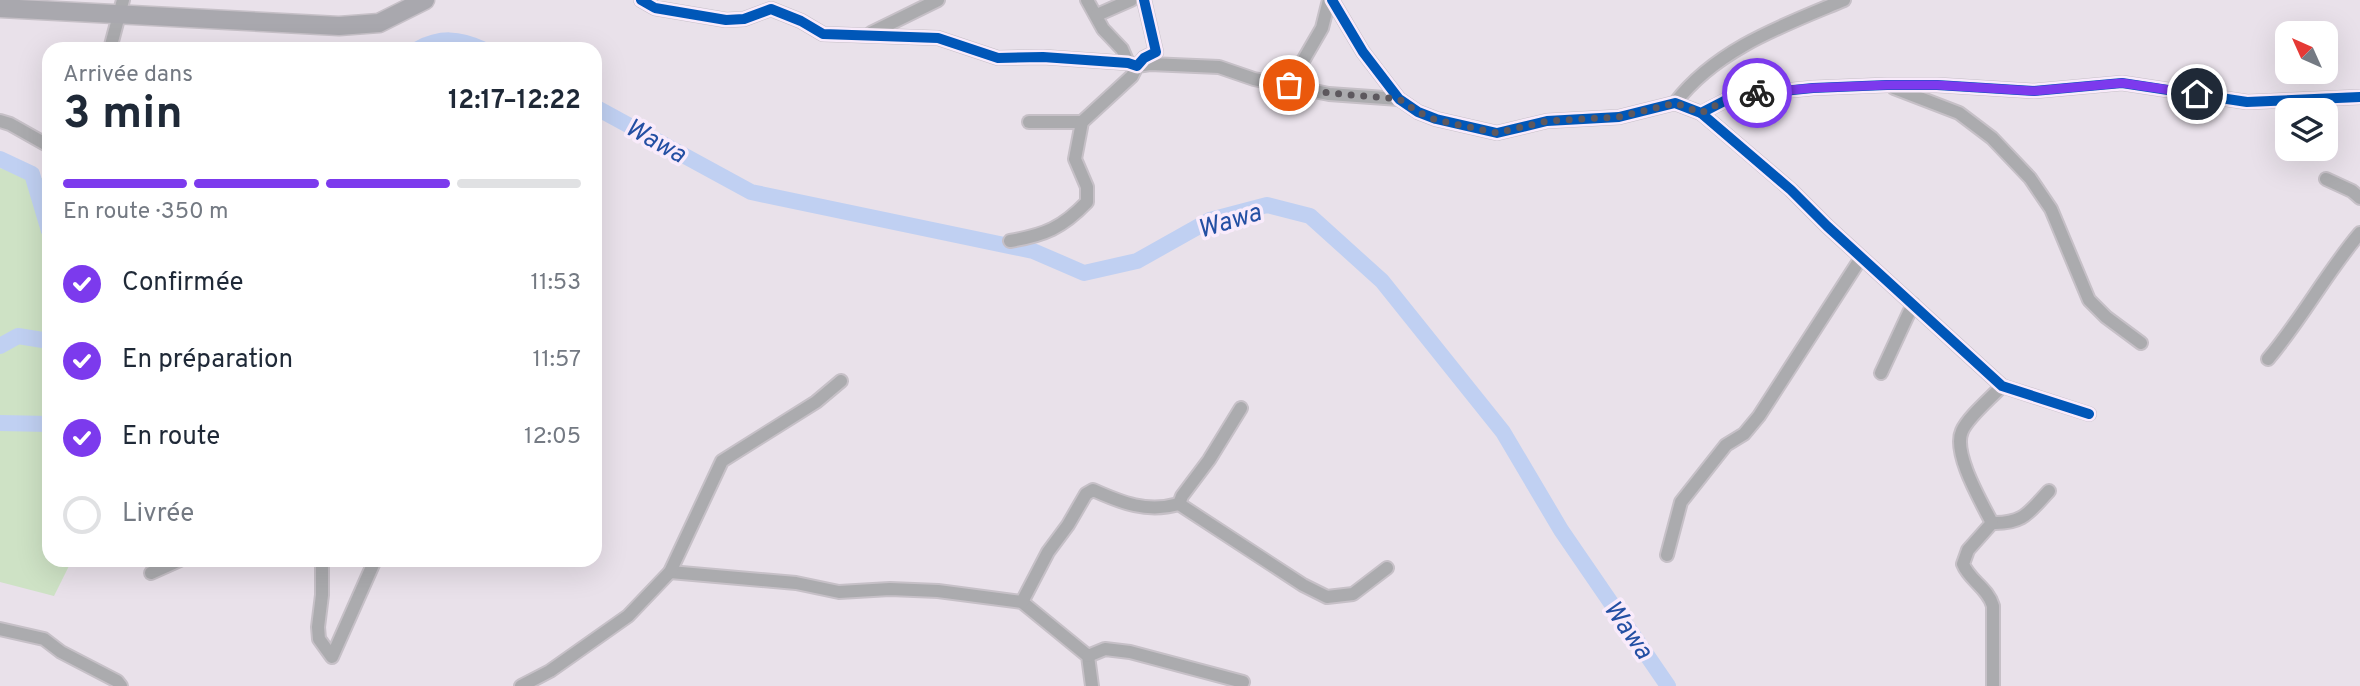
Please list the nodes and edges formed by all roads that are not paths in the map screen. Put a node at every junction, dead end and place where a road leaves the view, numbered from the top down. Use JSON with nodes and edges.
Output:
{"nodes":[{"id":1,"x":425,"y":0,"type":"edge"},
{"id":2,"x":641,"y":0,"type":"edge"},
{"id":3,"x":939,"y":0,"type":"edge"},
{"id":4,"x":1087,"y":0,"type":"edge"},
{"id":5,"x":1132,"y":0,"type":"edge"},
{"id":6,"x":1144,"y":0,"type":"edge"},
{"id":7,"x":1330,"y":0,"type":"edge"},
{"id":8,"x":1844,"y":0,"type":"edge"},
{"id":9,"x":64,"y":6,"type":"edge"},
{"id":10,"x":0,"y":8,"type":"edge"},
{"id":11,"x":120,"y":8,"type":"edge"},
{"id":12,"x":1097,"y":15,"type":"junction"},
{"id":13,"x":868,"y":34,"type":"junction"},
{"id":14,"x":112,"y":42,"type":"edge"},
{"id":15,"x":1132,"y":64,"type":"junction"},
{"id":16,"x":1289,"y":85,"type":"junction"},
{"id":17,"x":1887,"y":85,"type":"junction"},
{"id":18,"x":2360,"y":97,"type":"edge"},
{"id":19,"x":1399,"y":99,"type":"junction"},
{"id":20,"x":1675,"y":103,"type":"junction"},
{"id":21,"x":1701,"y":113,"type":"junction"},
{"id":22,"x":0,"y":121,"type":"edge"},
{"id":23,"x":1029,"y":122,"type":"dead end"},
{"id":24,"x":1083,"y":122,"type":"junction"},
{"id":25,"x":42,"y":142,"type":"edge"},
{"id":26,"x":2326,"y":179,"type":"dead end"},
{"id":27,"x":2360,"y":198,"type":"edge"},
{"id":28,"x":2360,"y":235,"type":"edge"},
{"id":29,"x":1010,"y":241,"type":"dead end"},
{"id":30,"x":1861,"y":257,"type":"junction"},
{"id":31,"x":1913,"y":304,"type":"junction"},
{"id":32,"x":2141,"y":343,"type":"dead end"},
{"id":33,"x":2268,"y":359,"type":"dead end"},
{"id":34,"x":1881,"y":373,"type":"dead end"},
{"id":35,"x":841,"y":381,"type":"dead end"},
{"id":36,"x":2002,"y":386,"type":"junction"},
{"id":37,"x":1241,"y":408,"type":"dead end"},
{"id":38,"x":2090,"y":414,"type":"dead end"},
{"id":39,"x":2049,"y":491,"type":"dead end"},
{"id":40,"x":1179,"y":504,"type":"junction"},
{"id":41,"x":1992,"y":523,"type":"junction"},
{"id":42,"x":1667,"y":555,"type":"dead end"},
{"id":43,"x":164,"y":567,"type":"edge"},
{"id":44,"x":322,"y":567,"type":"edge"},
{"id":45,"x":372,"y":567,"type":"edge"},
{"id":46,"x":1387,"y":568,"type":"dead end"},
{"id":47,"x":670,"y":572,"type":"junction"},
{"id":48,"x":151,"y":573,"type":"dead end"},
{"id":49,"x":1022,"y":603,"type":"junction"},
{"id":50,"x":0,"y":629,"type":"edge"},
{"id":51,"x":1088,"y":656,"type":"junction"},
{"id":52,"x":1243,"y":682,"type":"dead end"},
{"id":53,"x":121,"y":686,"type":"edge"},
{"id":54,"x":521,"y":686,"type":"edge"},
{"id":55,"x":1092,"y":686,"type":"edge"},
{"id":56,"x":1993,"y":686,"type":"edge"}],
"edges":[{"from":1,"to":11,"type":"highway"},
{"from":2,"to":13,"type":"street"},
{"from":3,"to":13,"type":"street"},
{"from":4,"to":12,"type":"street"},
{"from":5,"to":12,"type":"street"},
{"from":6,"to":15,"type":"street"},
{"from":7,"to":16,"type":"street"},
{"from":7,"to":19,"type":"street"},
{"from":8,"to":20,"type":"street"},
{"from":9,"to":10,"type":"highway"},
{"from":9,"to":11,"type":"highway"},
{"from":11,"to":14,"type":"street"},
{"from":12,"to":15,"type":"street"},
{"from":13,"to":15,"type":"street"},
{"from":15,"to":16,"type":"street"},
{"from":15,"to":24,"type":"street"},
{"from":16,"to":19,"type":"street"},
{"from":17,"to":18,"type":"street"},
{"from":17,"to":21,"type":"street"},
{"from":17,"to":32,"type":"street"},
{"from":19,"to":20,"type":"street"},
{"from":20,"to":21,"type":"street"},
{"from":21,"to":30,"type":"street"},
{"from":22,"to":25,"type":"street"},
{"from":23,"to":24,"type":"street"},
{"from":24,"to":29,"type":"street"},
{"from":26,"to":27,"type":"street"},
{"from":28,"to":33,"type":"street"},
{"from":30,"to":31,"type":"street"},
{"from":30,"to":42,"type":"street"},
{"from":31,"to":34,"type":"street"},
{"from":31,"to":36,"type":"street"},
{"from":35,"to":47,"type":"street"},
{"from":36,"to":38,"type":"street"},
{"from":36,"to":41,"type":"street"},
{"from":37,"to":40,"type":"street"},
{"from":39,"to":41,"type":"street"},
{"from":40,"to":46,"type":"street"},
{"from":40,"to":49,"type":"street"},
{"from":41,"to":56,"type":"street"},
{"from":43,"to":48,"type":"street"},
{"from":44,"to":45,"type":"street"},
{"from":47,"to":49,"type":"street"},
{"from":47,"to":54,"type":"street"},
{"from":49,"to":51,"type":"street"},
{"from":50,"to":53,"type":"street"},
{"from":51,"to":52,"type":"street"},
{"from":51,"to":55,"type":"street"}]}
